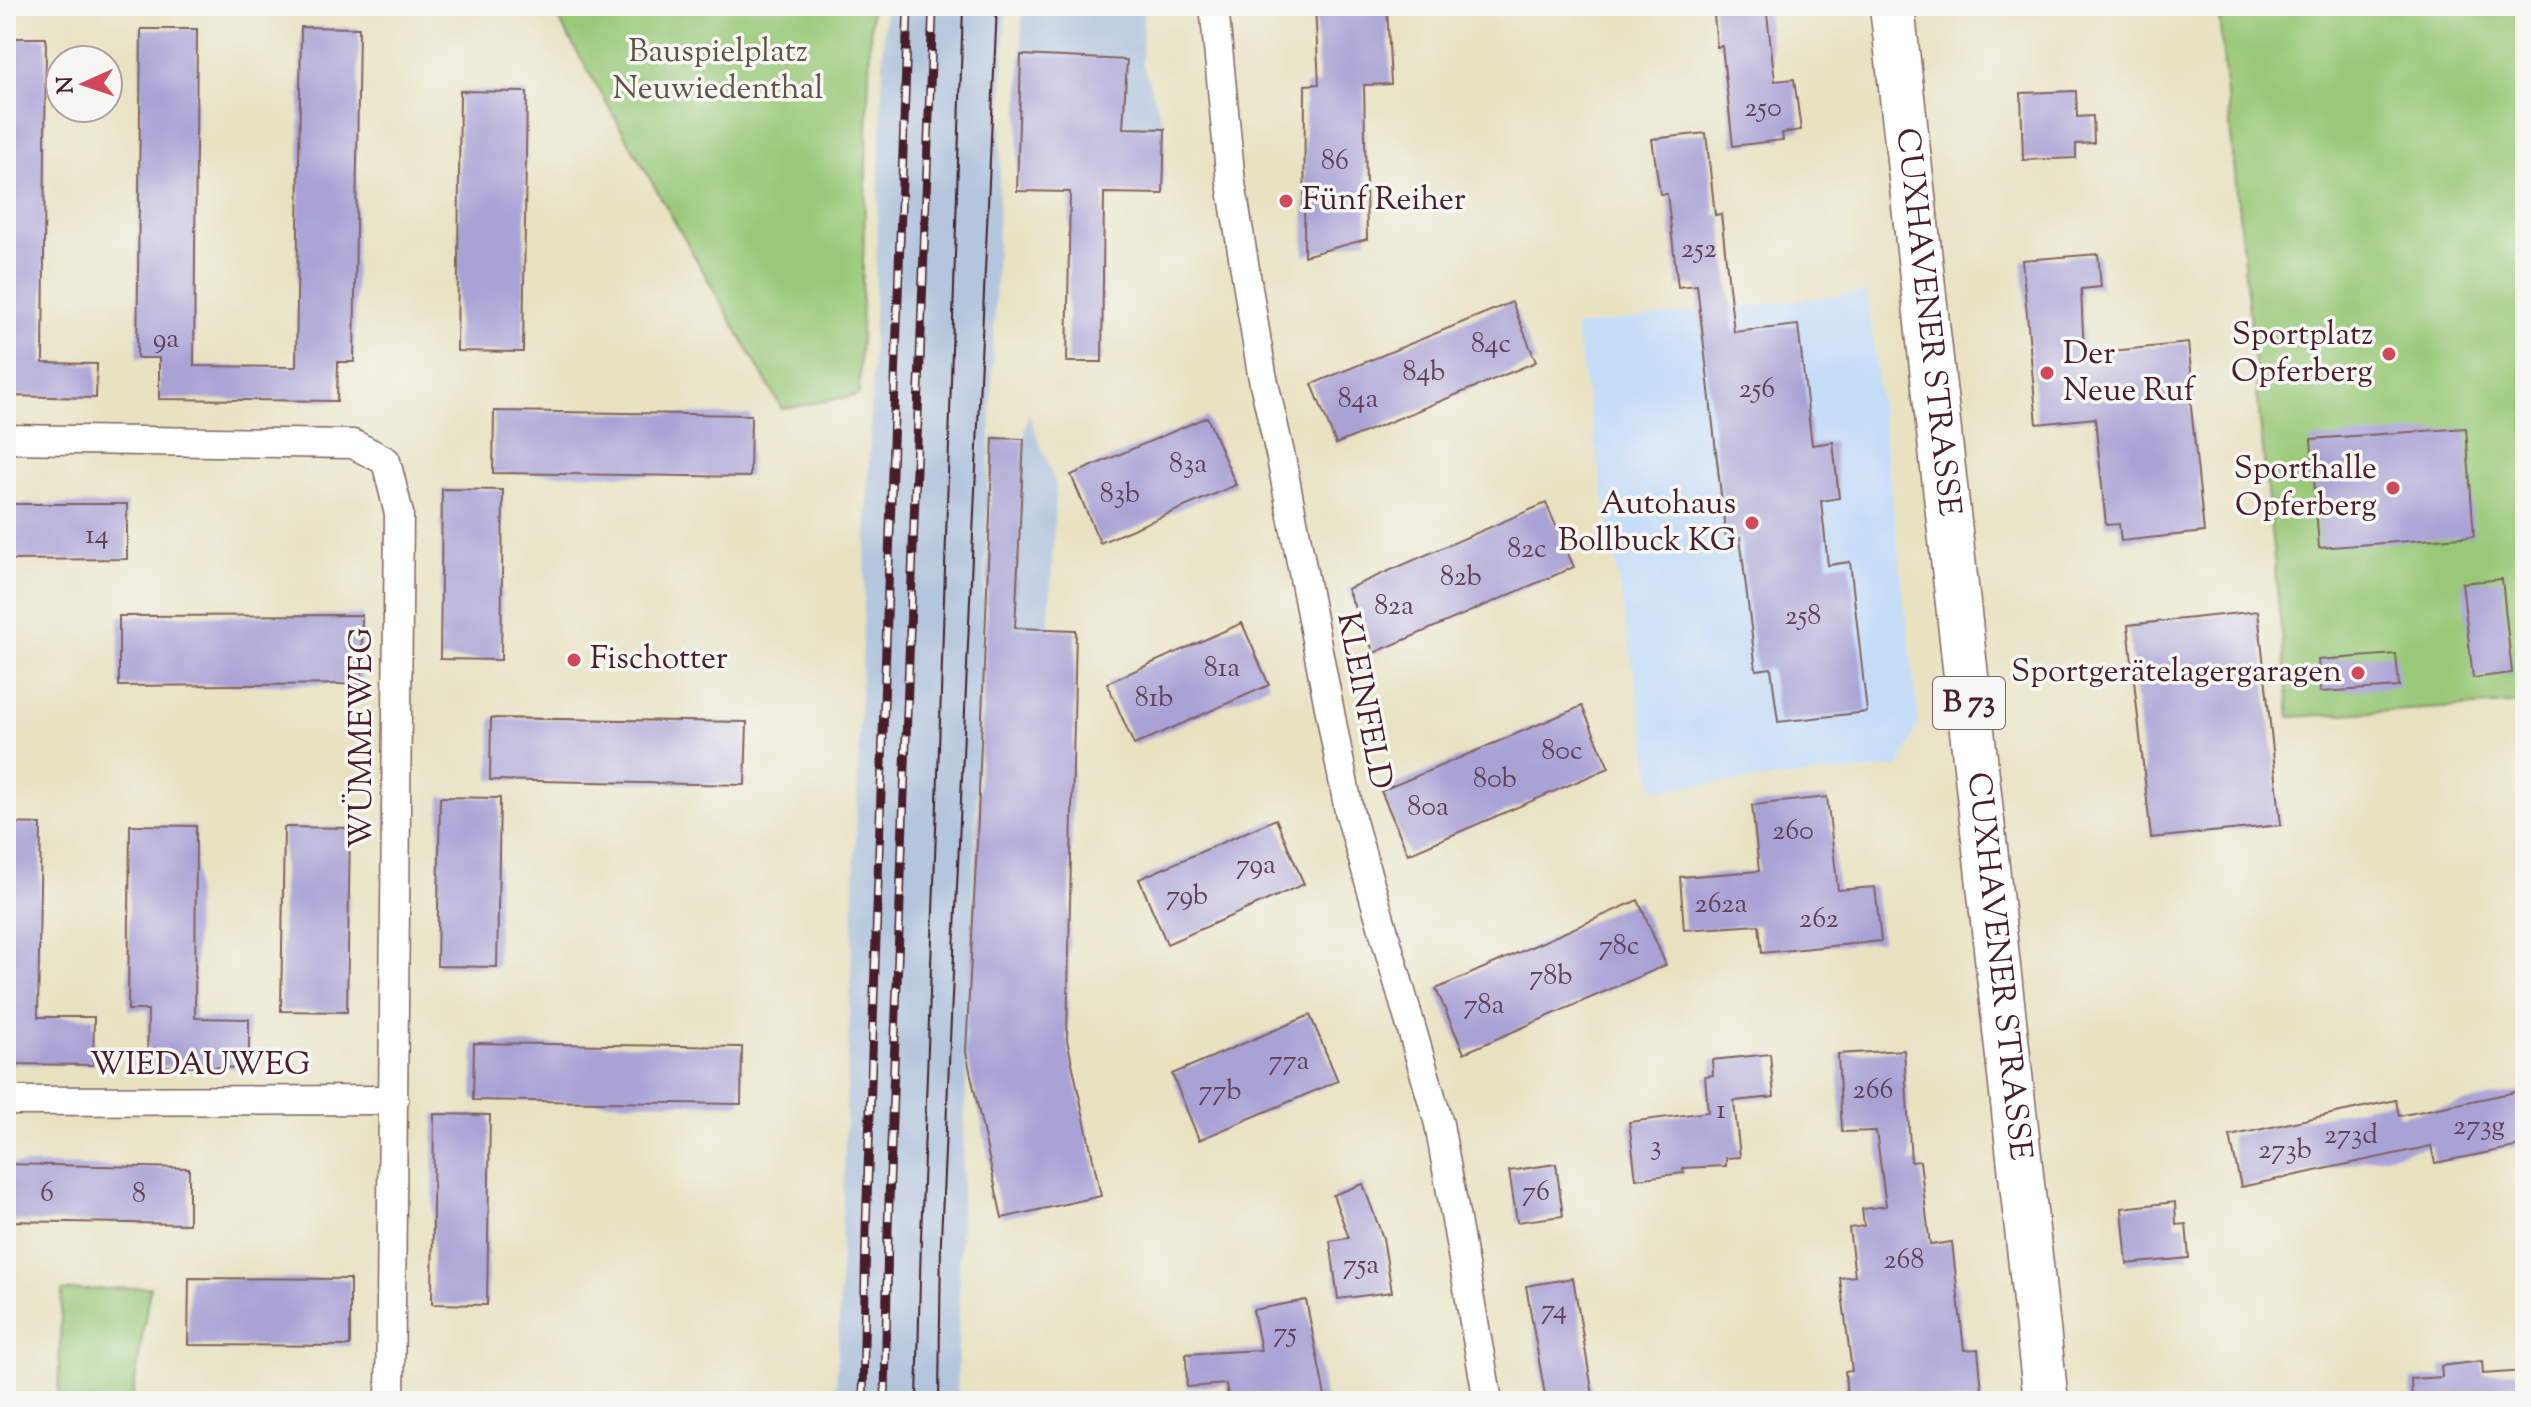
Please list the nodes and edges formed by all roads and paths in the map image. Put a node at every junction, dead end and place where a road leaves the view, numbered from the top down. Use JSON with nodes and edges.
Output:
{"nodes":[{"id":1,"x":1214,"y":6,"type":"edge"},
{"id":2,"x":1892,"y":6,"type":"edge"},
{"id":3,"x":6,"y":439,"type":"edge"},
{"id":4,"x":394,"y":1100,"type":"junction"},
{"id":5,"x":6,"y":1101,"type":"edge"},
{"id":6,"x":390,"y":1401,"type":"edge"},
{"id":7,"x":1488,"y":1401,"type":"edge"},
{"id":8,"x":2046,"y":1401,"type":"edge"}],
"edges":[{"from":1,"to":7,"type":"street","name":"KLEINFELD"},
{"from":2,"to":8,"type":"main road","name":"CUXHAVENER STRASSE","number":"B 73"},
{"from":3,"to":4,"type":"street","name":"WÜMMEWEG"},
{"from":4,"to":5,"type":"street","name":"WIEDAUWEG"},
{"from":4,"to":6,"type":"street","name":"WÜMMEWEG"}]}
